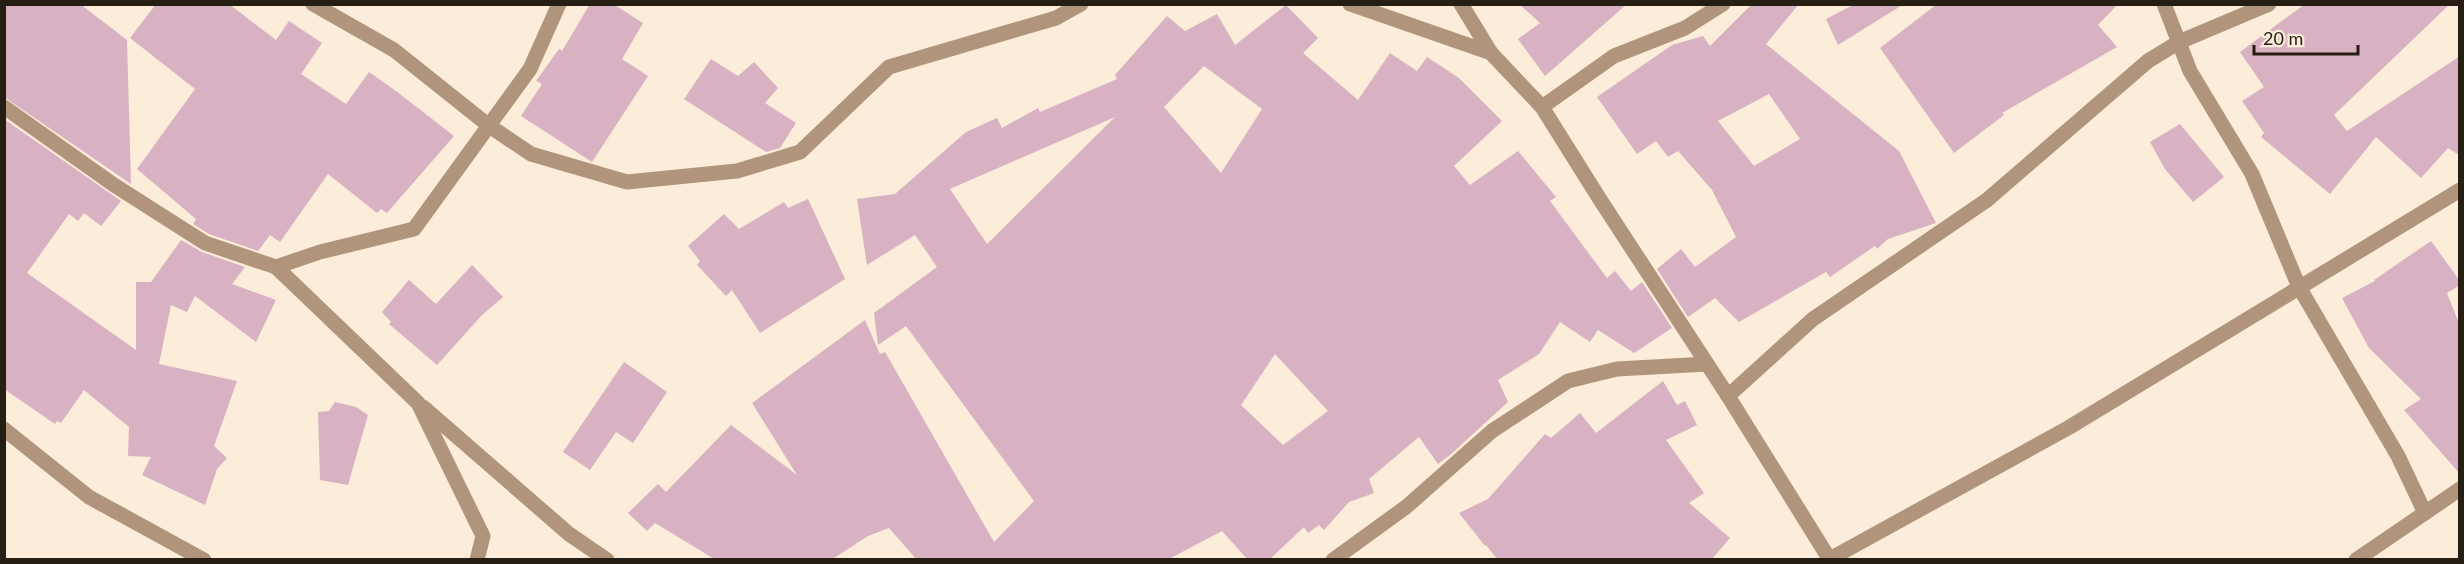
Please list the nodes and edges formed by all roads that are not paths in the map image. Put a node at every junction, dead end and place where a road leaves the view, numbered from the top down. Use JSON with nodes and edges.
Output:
{"nodes":[{"id":1,"x":313,"y":4,"type":"edge"},
{"id":2,"x":559,"y":4,"type":"edge"},
{"id":3,"x":1081,"y":4,"type":"edge"},
{"id":4,"x":1350,"y":4,"type":"edge"},
{"id":5,"x":1461,"y":4,"type":"edge"},
{"id":6,"x":1723,"y":4,"type":"edge"},
{"id":7,"x":2164,"y":4,"type":"edge"},
{"id":8,"x":2269,"y":4,"type":"edge"},
{"id":9,"x":2179,"y":42,"type":"junction"},
{"id":10,"x":1491,"y":53,"type":"junction"},
{"id":11,"x":1542,"y":106,"type":"junction"},
{"id":12,"x":4,"y":107,"type":"edge"},
{"id":13,"x":488,"y":125,"type":"junction"},
{"id":14,"x":2460,"y":190,"type":"edge"},
{"id":15,"x":276,"y":267,"type":"junction"},
{"id":16,"x":2300,"y":287,"type":"junction"},
{"id":17,"x":1707,"y":364,"type":"junction"},
{"id":18,"x":1728,"y":396,"type":"junction"},
{"id":19,"x":418,"y":403,"type":"junction"},
{"id":20,"x":4,"y":429,"type":"edge"},
{"id":21,"x":2460,"y":489,"type":"edge"},
{"id":22,"x":2425,"y":513,"type":"junction"},
{"id":23,"x":1829,"y":559,"type":"edge"},
{"id":24,"x":204,"y":560,"type":"edge"},
{"id":25,"x":477,"y":560,"type":"edge"},
{"id":26,"x":607,"y":560,"type":"edge"},
{"id":27,"x":1333,"y":560,"type":"edge"},
{"id":28,"x":2356,"y":560,"type":"edge"}],
"edges":[{"from":1,"to":13,"type":"street"},
{"from":2,"to":13,"type":"street"},
{"from":3,"to":13,"type":"street"},
{"from":4,"to":10,"type":"street"},
{"from":5,"to":10,"type":"street"},
{"from":6,"to":11,"type":"street"},
{"from":7,"to":9,"type":"street"},
{"from":8,"to":9,"type":"street"},
{"from":9,"to":16,"type":"street"},
{"from":9,"to":18,"type":"street"},
{"from":10,"to":11,"type":"street"},
{"from":11,"to":17,"type":"street"},
{"from":12,"to":15,"type":"street"},
{"from":13,"to":15,"type":"street"},
{"from":14,"to":16,"type":"street"},
{"from":15,"to":19,"type":"street"},
{"from":16,"to":22,"type":"street"},
{"from":16,"to":23,"type":"street"},
{"from":17,"to":18,"type":"street"},
{"from":17,"to":27,"type":"street"},
{"from":18,"to":23,"type":"street"},
{"from":19,"to":25,"type":"street"},
{"from":19,"to":26,"type":"street"},
{"from":20,"to":24,"type":"street"},
{"from":21,"to":22,"type":"street"},
{"from":22,"to":28,"type":"street"}]}
